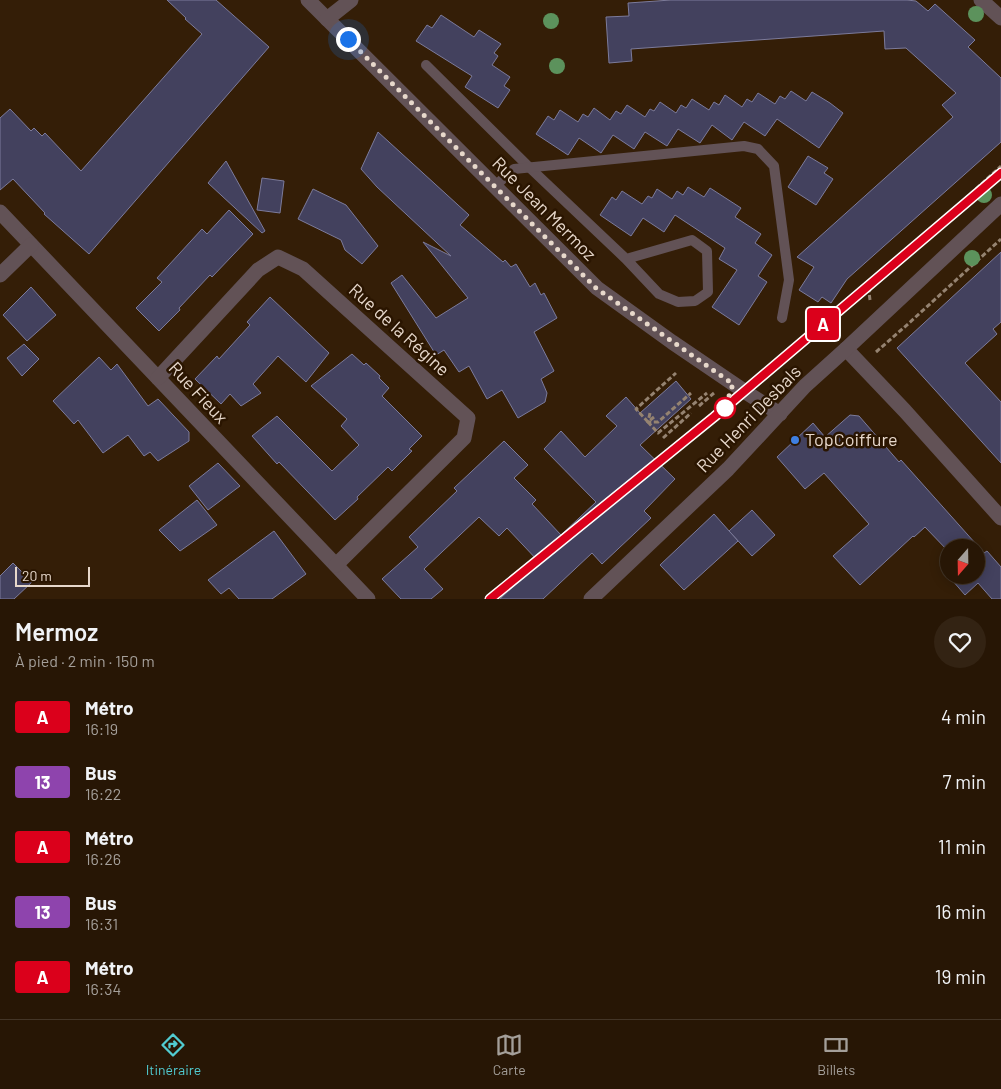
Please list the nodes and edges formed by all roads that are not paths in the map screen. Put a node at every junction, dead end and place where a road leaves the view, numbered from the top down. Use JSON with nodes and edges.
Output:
{"nodes":[{"id":1,"x":308,"y":0,"type":"edge"},
{"id":2,"x":351,"y":0,"type":"edge"},
{"id":3,"x":981,"y":0,"type":"edge"},
{"id":4,"x":1001,"y":18,"type":"edge"},
{"id":5,"x":327,"y":19,"type":"junction"},
{"id":6,"x":426,"y":65,"type":"dead end"},
{"id":7,"x":529,"y":167,"type":"junction"},
{"id":8,"x":495,"y":186,"type":"junction"},
{"id":9,"x":1001,"y":204,"type":"edge"},
{"id":10,"x":0,"y":212,"type":"edge"},
{"id":11,"x":32,"y":245,"type":"junction"},
{"id":12,"x":626,"y":259,"type":"junction"},
{"id":13,"x":0,"y":275,"type":"edge"},
{"id":14,"x":782,"y":318,"type":"dead end"},
{"id":15,"x":846,"y":349,"type":"junction"},
{"id":16,"x":158,"y":378,"type":"junction"},
{"id":17,"x":780,"y":414,"type":"junction"},
{"id":18,"x":1001,"y":518,"type":"edge"},
{"id":19,"x":336,"y":565,"type":"junction"},
{"id":20,"x":368,"y":599,"type":"edge"},
{"id":21,"x":591,"y":599,"type":"edge"}],
"edges":[{"from":1,"to":5,"type":"street","name":"Rue Jean Mermoz"},
{"from":2,"to":5,"type":"street"},
{"from":3,"to":4,"type":"street"},
{"from":5,"to":8,"type":"street","name":"Rue Jean Mermoz"},
{"from":6,"to":7,"type":"lane"},
{"from":7,"to":8,"type":"lane"},
{"from":7,"to":12,"type":"lane"},
{"from":7,"to":14,"type":"lane"},
{"from":8,"to":17,"type":"street","name":"Rue Jean Mermoz"},
{"from":9,"to":15,"type":"street","name":"Rue Henri Desbals"},
{"from":10,"to":11,"type":"street","name":"Rue Fieux"},
{"from":11,"to":13,"type":"street"},
{"from":11,"to":16,"type":"street","name":"Rue Fieux"},
{"from":12,"to":12,"type":"lane"},
{"from":15,"to":17,"type":"street","name":"Rue Henri Desbals"},
{"from":15,"to":18,"type":"street"},
{"from":16,"to":19,"type":"street","name":"Rue Fieux"},
{"from":16,"to":19,"type":"street","name":"Rue de la Régine"},
{"from":17,"to":21,"type":"street","name":"Rue Henri Desbals"},
{"from":19,"to":20,"type":"street","name":"Rue Fieux"}]}
